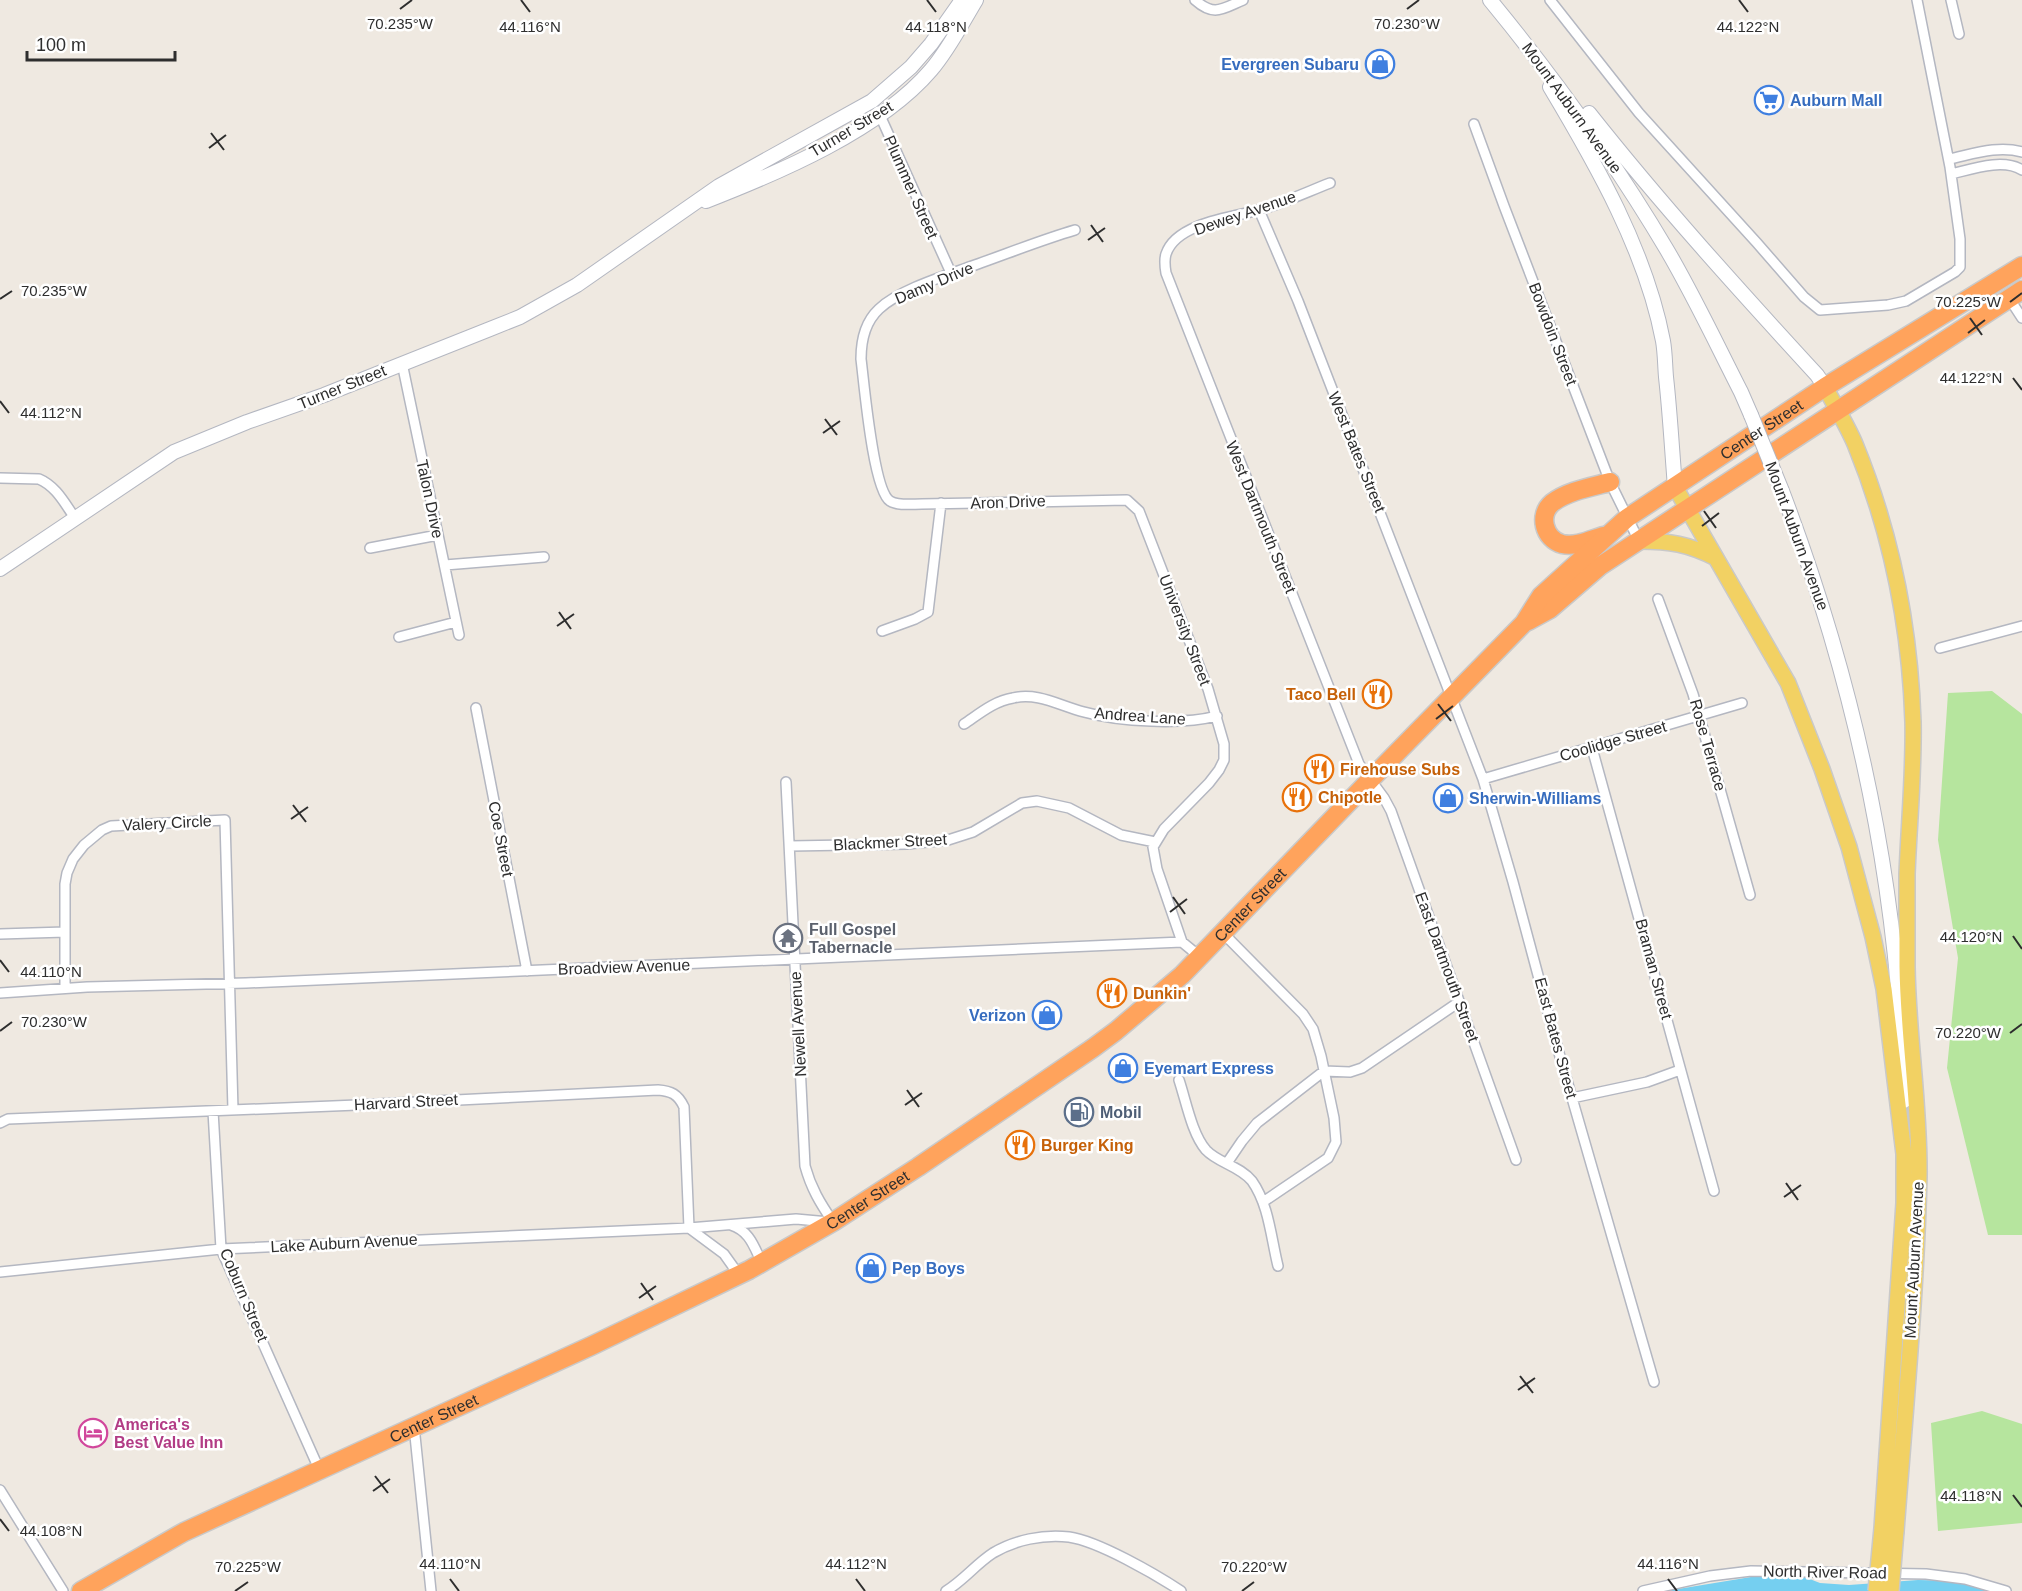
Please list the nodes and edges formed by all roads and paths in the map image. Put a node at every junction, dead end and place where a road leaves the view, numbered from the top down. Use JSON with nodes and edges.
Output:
{"nodes":[{"id":1,"x":962,"y":0,"type":"edge"},
{"id":2,"x":976,"y":0,"type":"edge"},
{"id":3,"x":986,"y":0,"type":"edge"},
{"id":4,"x":1195,"y":0,"type":"edge"},
{"id":5,"x":1242,"y":0,"type":"edge"},
{"id":6,"x":1490,"y":0,"type":"edge"},
{"id":7,"x":1550,"y":0,"type":"edge"},
{"id":8,"x":1917,"y":0,"type":"edge"},
{"id":9,"x":1951,"y":0,"type":"edge"},
{"id":10,"x":959,"y":28,"type":"junction"},
{"id":11,"x":1959,"y":34,"type":"dead end"},
{"id":12,"x":1519,"y":36,"type":"junction"},
{"id":13,"x":872,"y":101,"type":"junction"},
{"id":14,"x":880,"y":115,"type":"junction"},
{"id":15,"x":1474,"y":124,"type":"dead end"},
{"id":16,"x":2022,"y":152,"type":"edge"},
{"id":17,"x":1948,"y":159,"type":"junction"},
{"id":18,"x":2022,"y":170,"type":"edge"},
{"id":19,"x":1951,"y":174,"type":"junction"},
{"id":20,"x":1330,"y":183,"type":"dead end"},
{"id":21,"x":687,"y":209,"type":"junction"},
{"id":22,"x":1259,"y":210,"type":"junction"},
{"id":23,"x":1075,"y":230,"type":"dead end"},
{"id":24,"x":1167,"y":251,"type":"joint"},
{"id":25,"x":2022,"y":253,"type":"edge"},
{"id":26,"x":2017,"y":269,"type":"edge"},
{"id":27,"x":951,"y":273,"type":"junction"},
{"id":28,"x":2016,"y":294,"type":"edge"},
{"id":29,"x":2022,"y":318,"type":"edge"},
{"id":30,"x":402,"y":363,"type":"junction"},
{"id":31,"x":1825,"y":387,"type":"junction"},
{"id":32,"x":1863,"y":394,"type":"junction"},
{"id":33,"x":1838,"y":411,"type":"junction"},
{"id":34,"x":1854,"y":441,"type":"junction"},
{"id":35,"x":0,"y":478,"type":"edge"},
{"id":36,"x":1610,"y":482,"type":"junction"},
{"id":37,"x":1675,"y":486,"type":"junction"},
{"id":38,"x":887,"y":498,"type":"joint"},
{"id":39,"x":1130,"y":502,"type":"joint"},
{"id":40,"x":940,"y":503,"type":"junction"},
{"id":41,"x":1689,"y":509,"type":"junction"},
{"id":42,"x":75,"y":518,"type":"junction"},
{"id":43,"x":1627,"y":518,"type":"junction"},
{"id":44,"x":1608,"y":534,"type":"junction"},
{"id":45,"x":438,"y":535,"type":"junction"},
{"id":46,"x":1639,"y":541,"type":"junction"},
{"id":47,"x":370,"y":548,"type":"dead end"},
{"id":48,"x":543,"y":557,"type":"dead end"},
{"id":49,"x":1716,"y":558,"type":"junction"},
{"id":50,"x":445,"y":565,"type":"junction"},
{"id":51,"x":0,"y":569,"type":"edge"},
{"id":52,"x":1658,"y":598,"type":"dead end"},
{"id":53,"x":456,"y":622,"type":"junction"},
{"id":54,"x":1524,"y":623,"type":"junction"},
{"id":55,"x":2022,"y":626,"type":"edge"},
{"id":56,"x":882,"y":631,"type":"dead end"},
{"id":57,"x":459,"y":635,"type":"dead end"},
{"id":58,"x":399,"y":637,"type":"dead end"},
{"id":59,"x":1940,"y":648,"type":"dead end"},
{"id":60,"x":1451,"y":697,"type":"junction"},
{"id":61,"x":1742,"y":703,"type":"dead end"},
{"id":62,"x":476,"y":708,"type":"dead end"},
{"id":63,"x":1217,"y":716,"type":"junction"},
{"id":64,"x":1700,"y":716,"type":"junction"},
{"id":65,"x":964,"y":724,"type":"dead end"},
{"id":66,"x":1592,"y":747,"type":"junction"},
{"id":67,"x":1371,"y":778,"type":"junction"},
{"id":68,"x":1483,"y":779,"type":"junction"},
{"id":69,"x":786,"y":782,"type":"dead end"},
{"id":70,"x":1155,"y":842,"type":"junction"},
{"id":71,"x":790,"y":846,"type":"junction"},
{"id":72,"x":1750,"y":895,"type":"dead end"},
{"id":73,"x":1892,"y":930,"type":"junction"},
{"id":74,"x":65,"y":932,"type":"junction"},
{"id":75,"x":1222,"y":932,"type":"junction"},
{"id":76,"x":0,"y":934,"type":"edge"},
{"id":77,"x":1182,"y":942,"type":"junction"},
{"id":78,"x":1199,"y":956,"type":"junction"},
{"id":79,"x":794,"y":959,"type":"junction"},
{"id":80,"x":527,"y":971,"type":"junction"},
{"id":81,"x":229,"y":984,"type":"junction"},
{"id":82,"x":65,"y":988,"type":"junction"},
{"id":83,"x":0,"y":993,"type":"edge"},
{"id":84,"x":1459,"y":1002,"type":"junction"},
{"id":85,"x":1910,"y":1010,"type":"junction"},
{"id":86,"x":1680,"y":1070,"type":"junction"},
{"id":87,"x":1324,"y":1071,"type":"junction"},
{"id":88,"x":1179,"y":1080,"type":"dead end"},
{"id":89,"x":1572,"y":1098,"type":"junction"},
{"id":90,"x":233,"y":1110,"type":"junction"},
{"id":91,"x":213,"y":1111,"type":"junction"},
{"id":92,"x":0,"y":1123,"type":"edge"},
{"id":93,"x":1904,"y":1155,"type":"junction"},
{"id":94,"x":1516,"y":1160,"type":"dead end"},
{"id":95,"x":1227,"y":1163,"type":"junction"},
{"id":96,"x":1714,"y":1191,"type":"dead end"},
{"id":97,"x":1263,"y":1202,"type":"junction"},
{"id":98,"x":833,"y":1222,"type":"junction"},
{"id":99,"x":728,"y":1224,"type":"junction"},
{"id":100,"x":689,"y":1228,"type":"junction"},
{"id":101,"x":221,"y":1249,"type":"junction"},
{"id":102,"x":762,"y":1263,"type":"junction"},
{"id":103,"x":1278,"y":1266,"type":"dead end"},
{"id":104,"x":0,"y":1272,"type":"edge"},
{"id":105,"x":739,"y":1275,"type":"junction"},
{"id":106,"x":1654,"y":1382,"type":"dead end"},
{"id":107,"x":414,"y":1426,"type":"junction"},
{"id":108,"x":320,"y":1469,"type":"junction"},
{"id":109,"x":0,"y":1490,"type":"edge"},
{"id":110,"x":1889,"y":1530,"type":"junction"},
{"id":111,"x":63,"y":1591,"type":"edge"},
{"id":112,"x":81,"y":1591,"type":"edge"},
{"id":113,"x":431,"y":1591,"type":"edge"},
{"id":114,"x":946,"y":1591,"type":"edge"},
{"id":115,"x":1181,"y":1591,"type":"edge"},
{"id":116,"x":1643,"y":1591,"type":"edge"},
{"id":117,"x":1876,"y":1591,"type":"edge"},
{"id":118,"x":1891,"y":1591,"type":"edge"},
{"id":119,"x":2006,"y":1591,"type":"edge"}],
"edges":[{"from":1,"to":13,"type":"main road","name":"Turner Street"},
{"from":2,"to":10,"type":"main road","name":"Turner Street"},
{"from":3,"to":10,"type":"main road"},
{"from":4,"to":5,"type":"street"},
{"from":6,"to":12,"type":"main road","name":"Mount Auburn Avenue"},
{"from":7,"to":19,"type":"street"},
{"from":8,"to":17,"type":"street"},
{"from":9,"to":11,"type":"street"},
{"from":10,"to":14,"type":"main road","name":"Turner Street"},
{"from":12,"to":31,"type":"main road"},
{"from":12,"to":37,"type":"main road"},
{"from":12,"to":73,"type":"main road","name":"Mount Auburn Avenue","bridge":true},
{"from":13,"to":14,"type":"street","name":"Plummer Street"},
{"from":13,"to":21,"type":"main road","name":"Turner Street"},
{"from":14,"to":21,"type":"main road","name":"Turner Street"},
{"from":14,"to":27,"type":"street","name":"Plummer Street"},
{"from":15,"to":36,"type":"street","name":"Bowdoin Street"},
{"from":16,"to":17,"type":"street"},
{"from":17,"to":19,"type":"street"},
{"from":18,"to":19,"type":"street"},
{"from":20,"to":22,"type":"street","name":"Dewey Avenue"},
{"from":21,"to":30,"type":"main road","name":"Turner Street"},
{"from":22,"to":24,"type":"street","name":"Dewey Avenue"},
{"from":22,"to":60,"type":"street","name":"West Bates Street"},
{"from":23,"to":27,"type":"street","name":"Damy Drive"},
{"from":24,"to":67,"type":"street","name":"West Dartmouth Street"},
{"from":25,"to":26,"type":"highway"},
{"from":26,"to":31,"type":"highway","name":"Center Street"},
{"from":27,"to":38,"type":"street","name":"Damy Drive"},
{"from":28,"to":29,"type":"street"},
{"from":28,"to":32,"type":"highway","name":"Center Street"},
{"from":30,"to":42,"type":"main road","name":"Turner Street"},
{"from":30,"to":45,"type":"street","name":"Talon Drive"},
{"from":31,"to":33,"type":"main road"},
{"from":31,"to":37,"type":"highway","name":"Center Street"},
{"from":32,"to":33,"type":"highway","name":"Center Street"},
{"from":32,"to":34,"type":"main road"},
{"from":33,"to":34,"type":"main road"},
{"from":33,"to":41,"type":"highway","name":"Center Street"},
{"from":34,"to":85,"type":"main road"},
{"from":35,"to":42,"type":"street"},
{"from":36,"to":43,"type":"street","name":"Bowdoin Street"},
{"from":36,"to":44,"type":"highway"},
{"from":37,"to":41,"type":"main road"},
{"from":37,"to":43,"type":"highway","name":"Center Street"},
{"from":38,"to":40,"type":"street","name":"Aron Drive"},
{"from":39,"to":40,"type":"street","name":"Aron Drive"},
{"from":39,"to":63,"type":"street","name":"University Street"},
{"from":40,"to":56,"type":"street"},
{"from":41,"to":46,"type":"highway","name":"Center Street"},
{"from":41,"to":49,"type":"main road"},
{"from":42,"to":51,"type":"main road","name":"Turner Street"},
{"from":43,"to":44,"type":"highway","name":"Center Street"},
{"from":43,"to":46,"type":"street","name":"Bowdoin Street"},
{"from":44,"to":54,"type":"highway","name":"Center Street"},
{"from":45,"to":47,"type":"street"},
{"from":45,"to":50,"type":"street","name":"Talon Drive"},
{"from":46,"to":49,"type":"main road"},
{"from":46,"to":54,"type":"highway","name":"Center Street"},
{"from":48,"to":50,"type":"street"},
{"from":49,"to":93,"type":"main road"},
{"from":50,"to":53,"type":"street","name":"Talon Drive"},
{"from":52,"to":64,"type":"street","name":"Rose Terrace"},
{"from":53,"to":57,"type":"street","name":"Talon Drive"},
{"from":53,"to":58,"type":"street"},
{"from":54,"to":60,"type":"highway","name":"Center Street"},
{"from":55,"to":59,"type":"street"},
{"from":60,"to":67,"type":"highway","name":"Center Street"},
{"from":60,"to":68,"type":"street","name":"East Bates Street"},
{"from":61,"to":64,"type":"street","name":"Coolidge Street"},
{"from":62,"to":80,"type":"street","name":"Coe Street"},
{"from":63,"to":65,"type":"street","name":"Andrea Lane"},
{"from":63,"to":70,"type":"street","name":"University Street"},
{"from":64,"to":66,"type":"street","name":"Coolidge Street"},
{"from":64,"to":72,"type":"street","name":"Rose Terrace"},
{"from":66,"to":68,"type":"street","name":"Coolidge Street"},
{"from":66,"to":86,"type":"street","name":"Braman Street"},
{"from":67,"to":75,"type":"highway","name":"Center Street"},
{"from":67,"to":84,"type":"street","name":"East Dartmouth Street"},
{"from":68,"to":89,"type":"street","name":"East Bates Street"},
{"from":69,"to":71,"type":"street","name":"Newell Avenue"},
{"from":70,"to":71,"type":"street","name":"Blackmer Street"},
{"from":70,"to":77,"type":"street"},
{"from":71,"to":79,"type":"street","name":"Newell Avenue"},
{"from":73,"to":85,"type":"main road","name":"Mount Auburn Avenue"},
{"from":73,"to":93,"type":"main road","name":"Mount Auburn Avenue"},
{"from":74,"to":76,"type":"street"},
{"from":74,"to":81,"type":"street","name":"Valery Circle"},
{"from":74,"to":82,"type":"street","name":"Valery Circle"},
{"from":75,"to":78,"type":"highway","name":"Center Street"},
{"from":75,"to":87,"type":"street"},
{"from":77,"to":78,"type":"street"},
{"from":77,"to":79,"type":"street","name":"Broadview Avenue"},
{"from":78,"to":98,"type":"highway","name":"Center Street"},
{"from":79,"to":80,"type":"street","name":"Broadview Avenue"},
{"from":79,"to":98,"type":"street","name":"Newell Avenue"},
{"from":80,"to":81,"type":"street","name":"Broadview Avenue"},
{"from":81,"to":82,"type":"street","name":"Broadview Avenue"},
{"from":81,"to":90,"type":"street"},
{"from":82,"to":83,"type":"street","name":"Broadview Avenue"},
{"from":84,"to":87,"type":"street"},
{"from":84,"to":94,"type":"street","name":"East Dartmouth Street"},
{"from":85,"to":110,"type":"main road","name":"Mount Auburn Avenue"},
{"from":86,"to":89,"type":"street"},
{"from":86,"to":96,"type":"street","name":"Braman Street"},
{"from":87,"to":95,"type":"street"},
{"from":87,"to":97,"type":"street"},
{"from":88,"to":95,"type":"street"},
{"from":89,"to":106,"type":"street","name":"East Bates Street"},
{"from":90,"to":91,"type":"street","name":"Harvard Street"},
{"from":90,"to":100,"type":"street","name":"Harvard Street"},
{"from":91,"to":92,"type":"street","name":"Harvard Street"},
{"from":91,"to":101,"type":"street","name":"Coburn Street"},
{"from":93,"to":110,"type":"main road","name":"Mount Auburn Avenue"},
{"from":95,"to":97,"type":"street"},
{"from":97,"to":103,"type":"street"},
{"from":98,"to":99,"type":"street","name":"Lake Auburn Avenue"},
{"from":98,"to":102,"type":"highway","name":"Center Street"},
{"from":99,"to":100,"type":"street","name":"Lake Auburn Avenue"},
{"from":99,"to":102,"type":"street"},
{"from":100,"to":101,"type":"street","name":"Lake Auburn Avenue"},
{"from":100,"to":105,"type":"street"},
{"from":101,"to":104,"type":"street","name":"Lake Auburn Avenue"},
{"from":101,"to":108,"type":"street","name":"Coburn Street"},
{"from":102,"to":105,"type":"highway","name":"Center Street"},
{"from":105,"to":107,"type":"highway","name":"Center Street"},
{"from":107,"to":108,"type":"highway","name":"Center Street"},
{"from":107,"to":113,"type":"street"},
{"from":108,"to":112,"type":"highway","name":"Center Street"},
{"from":109,"to":111,"type":"street"},
{"from":110,"to":117,"type":"main road","name":"Mount Auburn Avenue","bridge":true},
{"from":110,"to":118,"type":"main road","name":"Mount Auburn Avenue","bridge":true},
{"from":114,"to":115,"type":"street"},
{"from":116,"to":119,"type":"street","name":"North River Road"}]}
